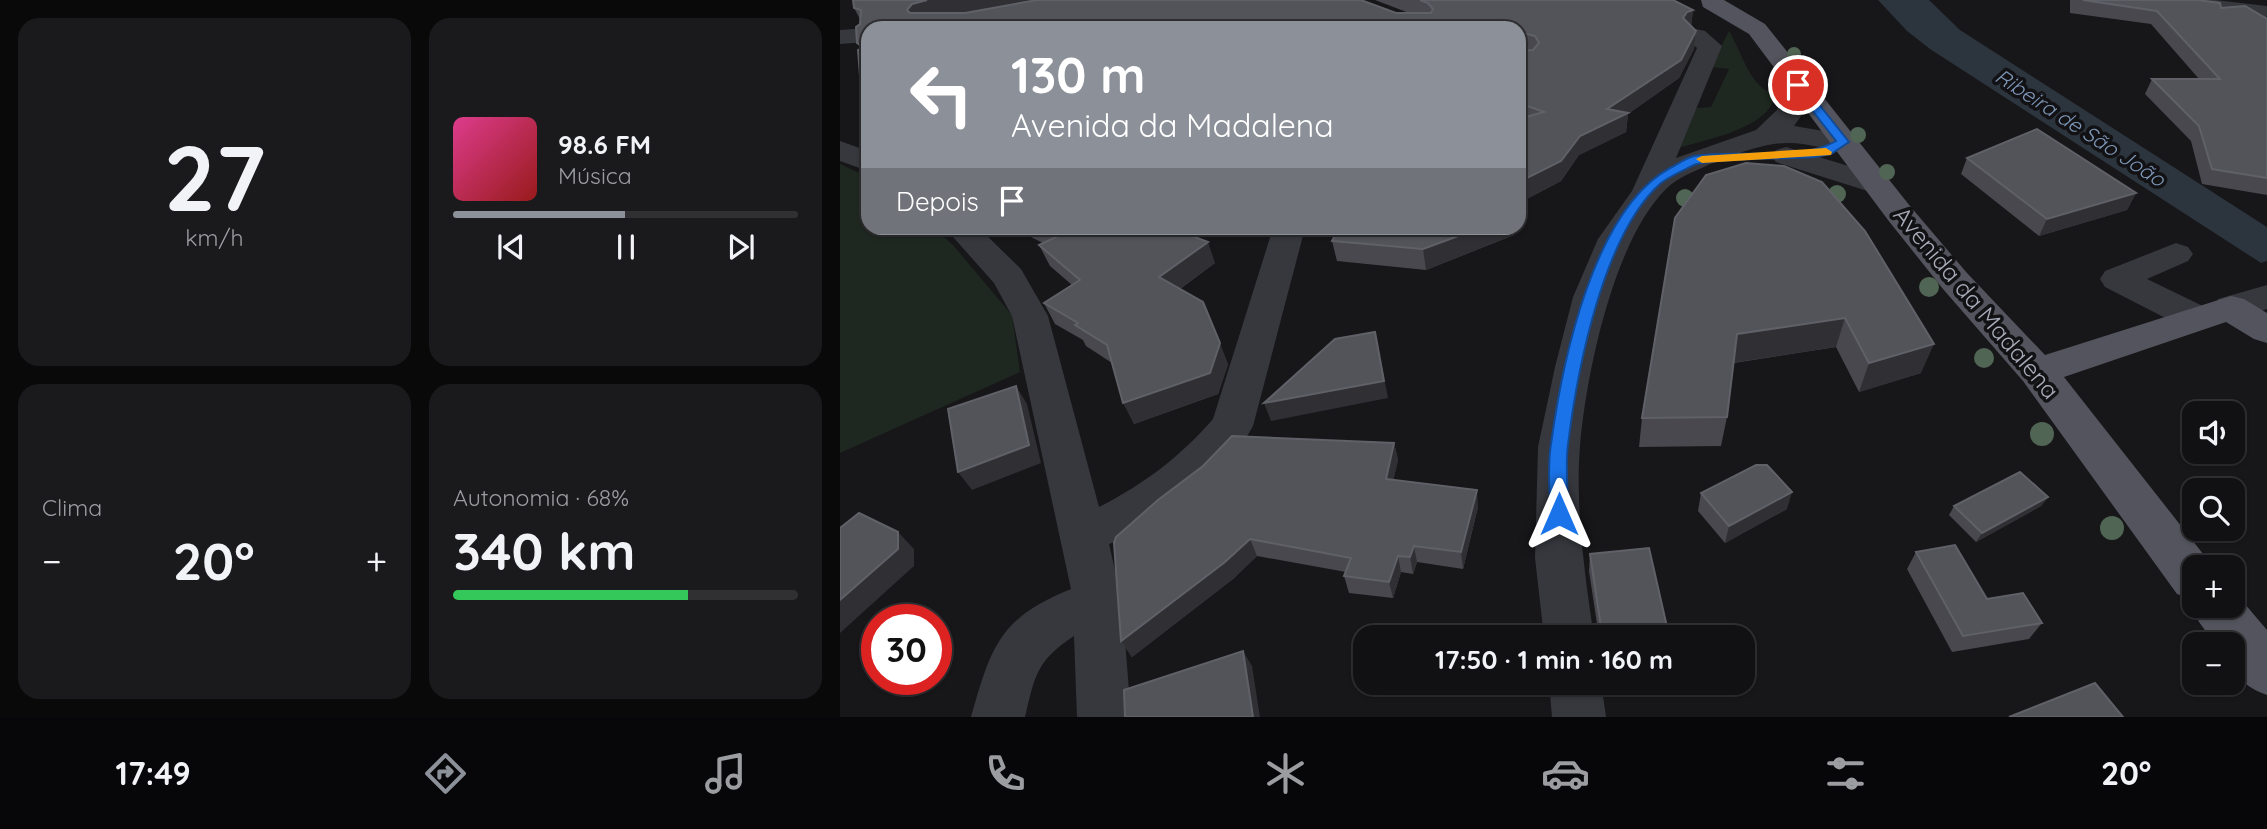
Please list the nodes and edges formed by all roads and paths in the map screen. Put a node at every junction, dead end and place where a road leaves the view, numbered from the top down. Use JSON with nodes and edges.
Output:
{"nodes":[{"id":1,"x":2157,"y":0,"type":"edge"},
{"id":2,"x":1707,"y":1,"type":"edge"},
{"id":3,"x":1755,"y":12,"type":"edge"},
{"id":4,"x":2267,"y":13,"type":"edge"},
{"id":5,"x":861,"y":36,"type":"edge"},
{"id":6,"x":1696,"y":36,"type":"edge"},
{"id":7,"x":840,"y":37,"type":"edge"},
{"id":8,"x":1798,"y":85,"type":"junction"},
{"id":9,"x":1843,"y":142,"type":"junction"},
{"id":10,"x":1776,"y":146,"type":"junction"},
{"id":11,"x":840,"y":150,"type":"edge"},
{"id":12,"x":861,"y":159,"type":"edge"},
{"id":13,"x":1877,"y":184,"type":"junction"},
{"id":14,"x":1646,"y":192,"type":"junction"},
{"id":15,"x":968,"y":235,"type":"edge"},
{"id":16,"x":1287,"y":235,"type":"edge"},
{"id":17,"x":2176,"y":254,"type":"dead end"},
{"id":18,"x":2267,"y":298,"type":"edge"},
{"id":19,"x":2231,"y":308,"type":"junction"},
{"id":20,"x":2196,"y":318,"type":"junction"},
{"id":21,"x":2267,"y":330,"type":"edge"},
{"id":22,"x":2036,"y":371,"type":"junction"},
{"id":23,"x":1084,"y":533,"type":"junction"},
{"id":24,"x":2182,"y":563,"type":"edge"},
{"id":25,"x":1097,"y":601,"type":"junction"},
{"id":26,"x":2226,"y":618,"type":"edge"},
{"id":27,"x":1567,"y":625,"type":"edge"},
{"id":28,"x":2267,"y":670,"type":"edge"},
{"id":29,"x":1576,"y":695,"type":"edge"},
{"id":30,"x":998,"y":717,"type":"edge"},
{"id":31,"x":1104,"y":717,"type":"edge"},
{"id":32,"x":1579,"y":717,"type":"edge"}],
"edges":[{"from":1,"to":4,"type":"street"},
{"from":2,"to":3,"type":"main road","name":"Avenida da Madalena"},
{"from":3,"to":8,"type":"main road","name":"Avenida da Madalena"},
{"from":5,"to":7,"type":"street"},
{"from":6,"to":14,"type":"street"},
{"from":8,"to":9,"type":"main road","name":"Avenida da Madalena"},
{"from":8,"to":10,"type":"street"},
{"from":9,"to":10,"type":"street"},
{"from":9,"to":13,"type":"main road","name":"Avenida da Madalena"},
{"from":10,"to":13,"type":"street"},
{"from":10,"to":14,"type":"street"},
{"from":11,"to":12,"type":"street"},
{"from":13,"to":22,"type":"main road","name":"Avenida da Madalena"},
{"from":14,"to":27,"type":"street"},
{"from":15,"to":23,"type":"street"},
{"from":16,"to":23,"type":"street"},
{"from":17,"to":20,"type":"street"},
{"from":18,"to":19,"type":"street"},
{"from":19,"to":20,"type":"main road"},
{"from":19,"to":21,"type":"main road"},
{"from":20,"to":22,"type":"main road"},
{"from":22,"to":24,"type":"main road","name":"Avenida da Madalena"},
{"from":23,"to":25,"type":"street"},
{"from":25,"to":30,"type":"street"},
{"from":25,"to":31,"type":"street"},
{"from":26,"to":28,"type":"main road"},
{"from":29,"to":32,"type":"street"}]}
